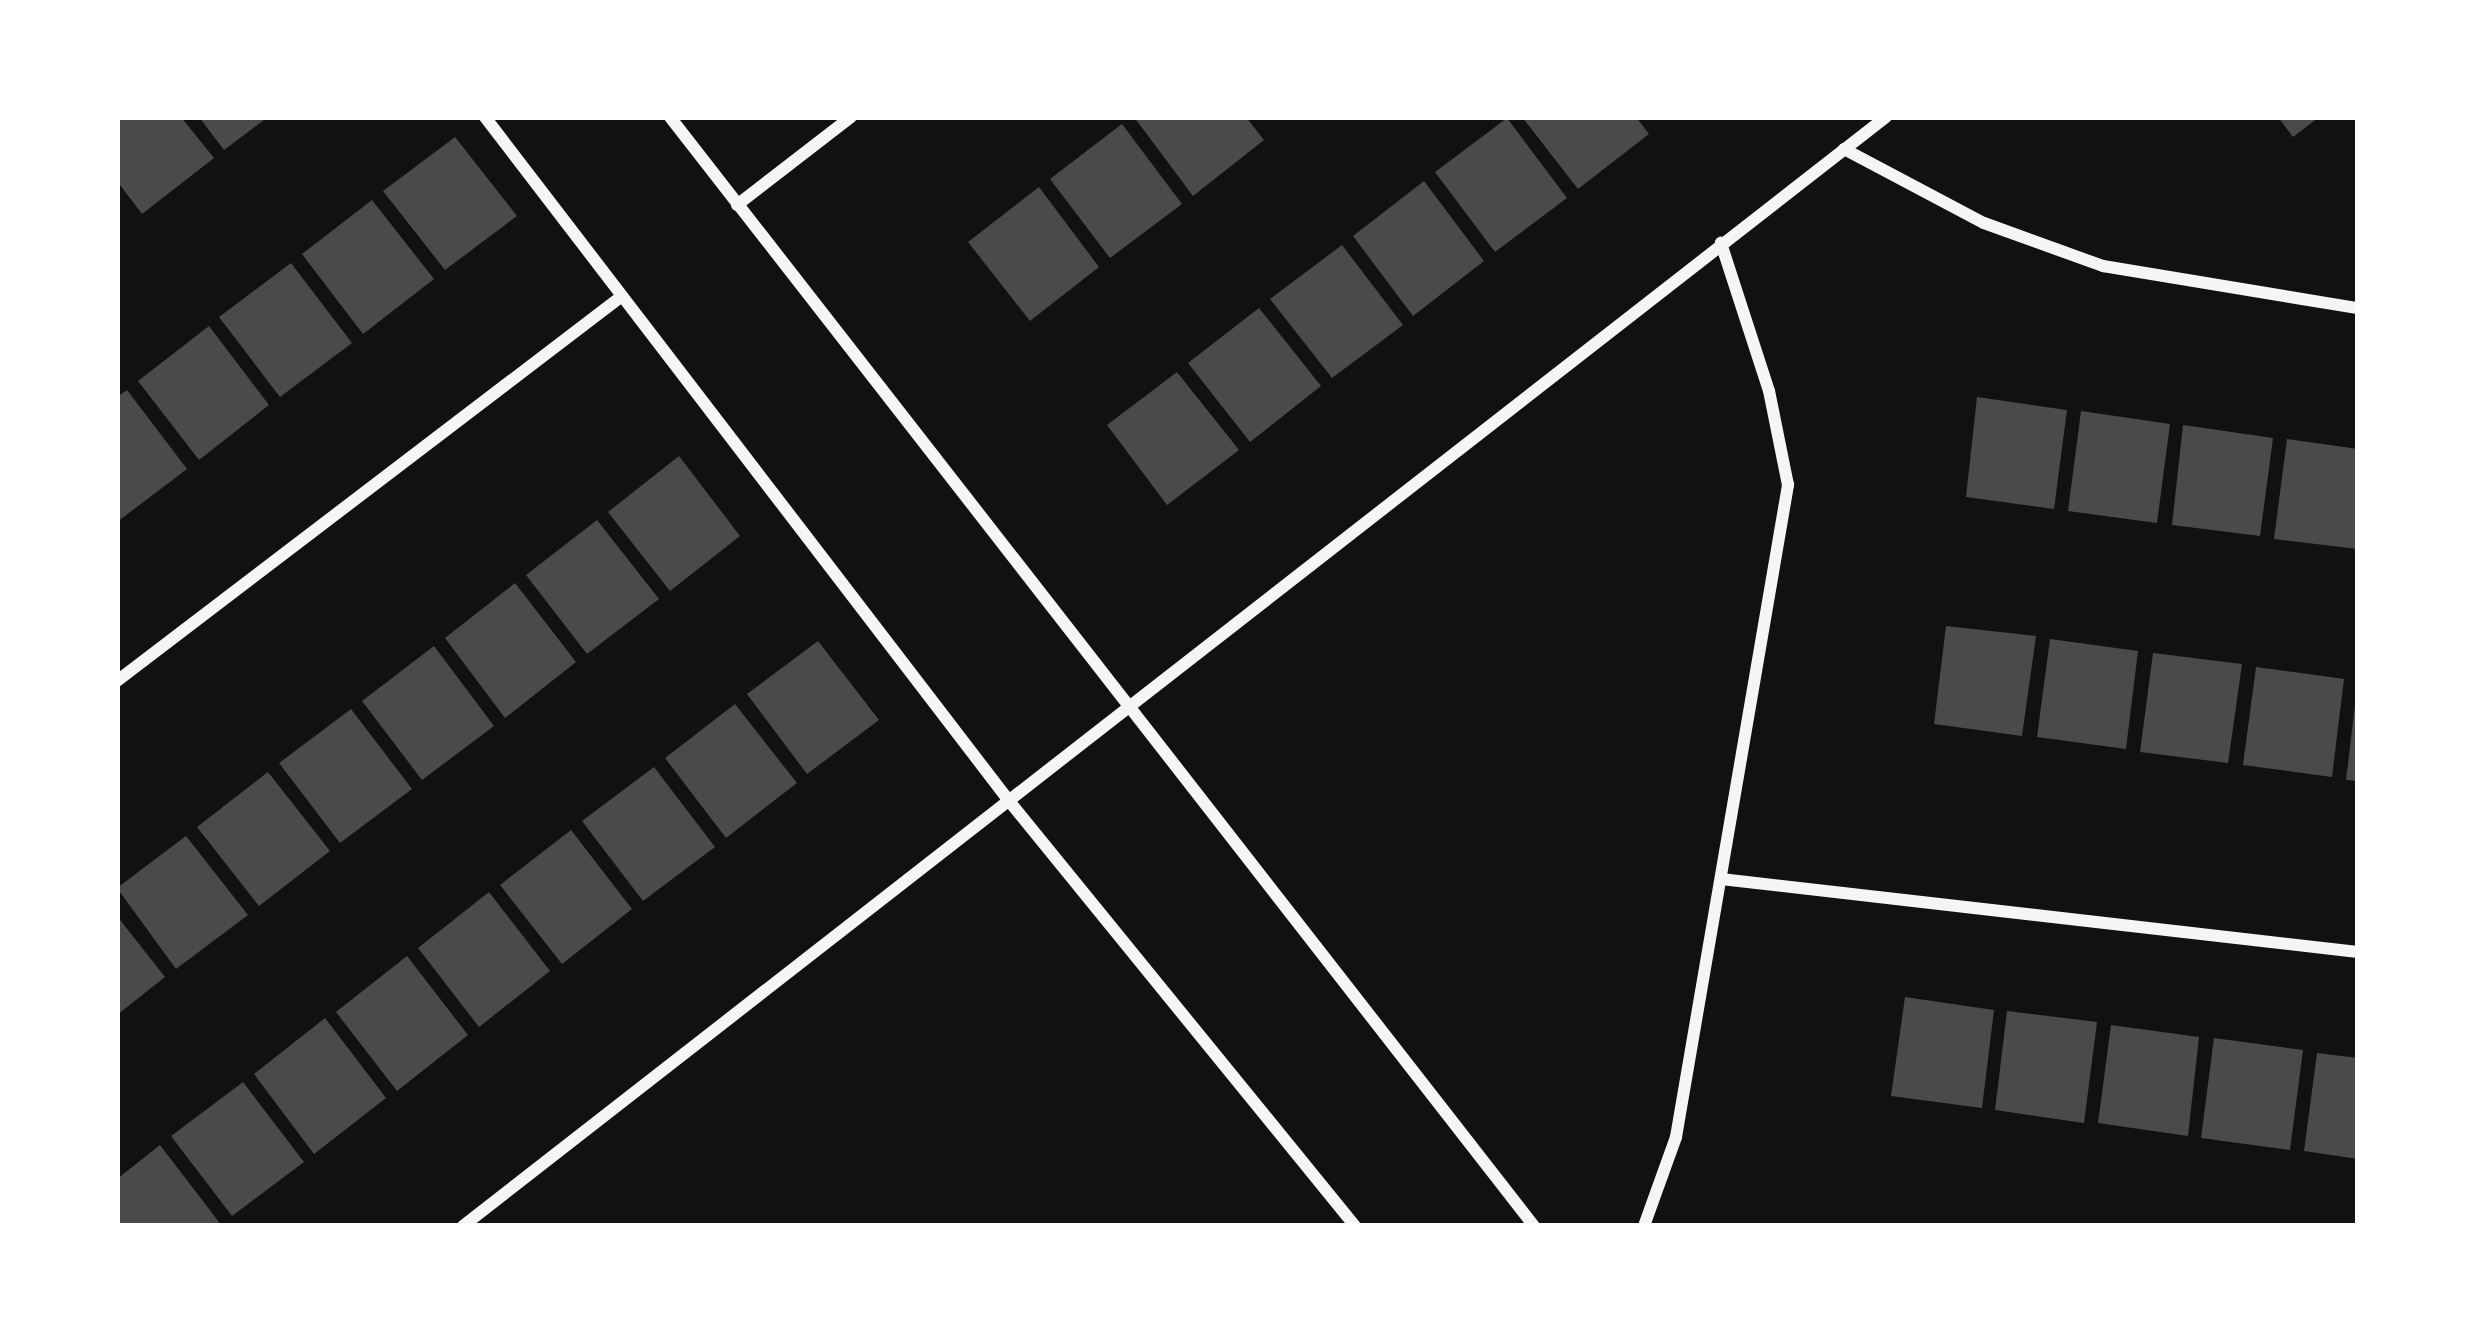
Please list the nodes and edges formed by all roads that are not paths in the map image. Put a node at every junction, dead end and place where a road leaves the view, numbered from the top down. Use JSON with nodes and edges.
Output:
{"nodes":[{"id":1,"x":485,"y":117,"type":"edge"},
{"id":2,"x":670,"y":117,"type":"edge"},
{"id":3,"x":851,"y":117,"type":"edge"},
{"id":4,"x":1886,"y":117,"type":"edge"},
{"id":5,"x":1844,"y":149,"type":"junction"},
{"id":6,"x":737,"y":205,"type":"junction"},
{"id":7,"x":1721,"y":243,"type":"junction"},
{"id":8,"x":622,"y":296,"type":"junction"},
{"id":9,"x":2358,"y":308,"type":"edge"},
{"id":10,"x":117,"y":680,"type":"edge"},
{"id":11,"x":1127,"y":709,"type":"junction"},
{"id":12,"x":1009,"y":802,"type":"junction"},
{"id":13,"x":1721,"y":879,"type":"junction"},
{"id":14,"x":2358,"y":952,"type":"edge"},
{"id":15,"x":463,"y":1226,"type":"edge"},
{"id":16,"x":1355,"y":1226,"type":"edge"},
{"id":17,"x":1534,"y":1226,"type":"edge"},
{"id":18,"x":1644,"y":1226,"type":"edge"}],
"edges":[{"from":1,"to":8,"type":"street"},
{"from":2,"to":6,"type":"street"},
{"from":3,"to":6,"type":"street"},
{"from":4,"to":5,"type":"street"},
{"from":5,"to":7,"type":"street"},
{"from":5,"to":9,"type":"street"},
{"from":6,"to":11,"type":"street"},
{"from":7,"to":11,"type":"street"},
{"from":7,"to":13,"type":"street"},
{"from":8,"to":10,"type":"street"},
{"from":8,"to":12,"type":"street"},
{"from":11,"to":12,"type":"street"},
{"from":11,"to":17,"type":"street"},
{"from":12,"to":15,"type":"street"},
{"from":12,"to":16,"type":"street"},
{"from":13,"to":14,"type":"street"},
{"from":13,"to":18,"type":"street"}]}
